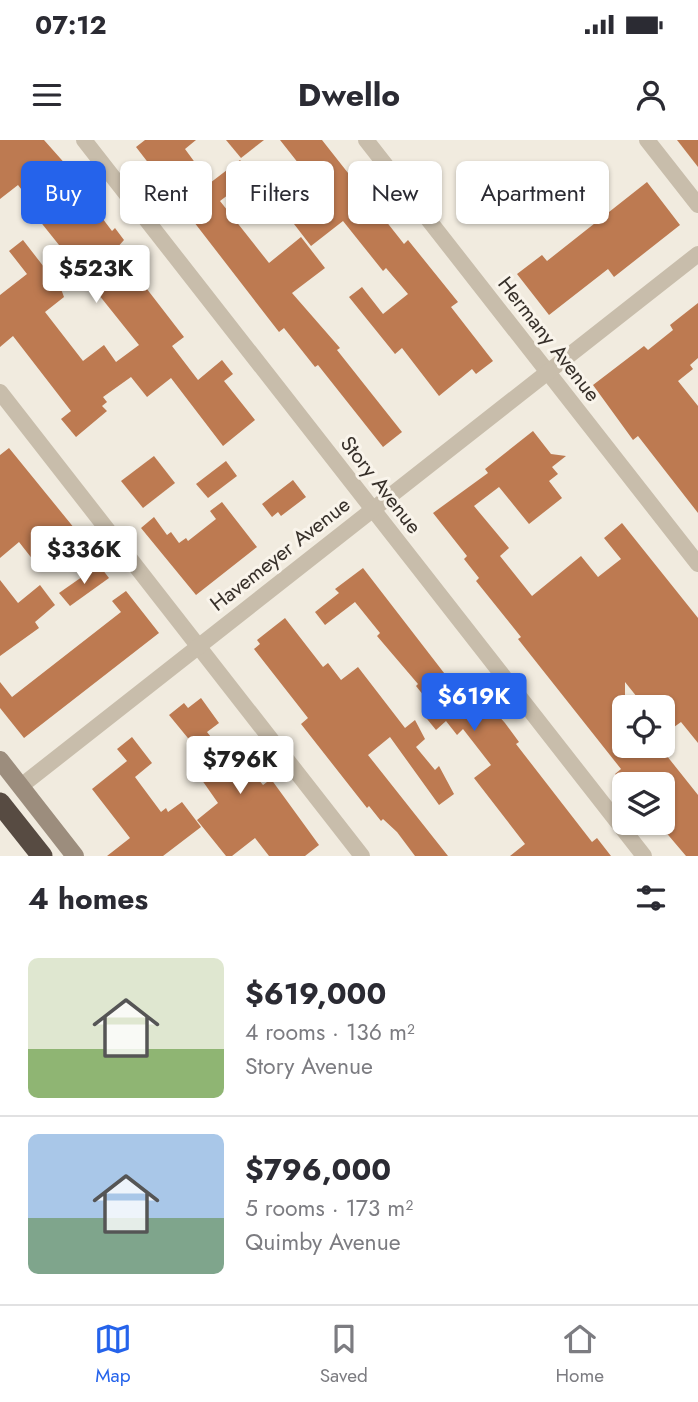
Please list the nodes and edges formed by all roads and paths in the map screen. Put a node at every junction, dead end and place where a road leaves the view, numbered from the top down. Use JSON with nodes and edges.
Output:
{"nodes":[{"id":1,"x":84,"y":140,"type":"edge"},
{"id":2,"x":366,"y":140,"type":"edge"},
{"id":3,"x":647,"y":140,"type":"edge"},
{"id":4,"x":698,"y":205,"type":"edge"},
{"id":5,"x":698,"y":254,"type":"edge"},
{"id":6,"x":548,"y":372,"type":"junction"},
{"id":7,"x":0,"y":392,"type":"edge"},
{"id":8,"x":372,"y":509,"type":"junction"},
{"id":9,"x":698,"y":564,"type":"edge"},
{"id":10,"x":198,"y":645,"type":"junction"},
{"id":11,"x":0,"y":760,"type":"edge"},
{"id":12,"x":21,"y":786,"type":"junction"},
{"id":13,"x":2,"y":805,"type":"edge"},
{"id":14,"x":42,"y":856,"type":"edge"},
{"id":15,"x":75,"y":856,"type":"edge"},
{"id":16,"x":362,"y":856,"type":"edge"},
{"id":17,"x":644,"y":856,"type":"edge"}],
"edges":[{"from":1,"to":8,"type":"street","name":"Story Avenue"},
{"from":2,"to":6,"type":"street","name":"Hermany Avenue"},
{"from":3,"to":4,"type":"street"},
{"from":5,"to":6,"type":"street","name":"Havemeyer Avenue"},
{"from":6,"to":8,"type":"street","name":"Havemeyer Avenue"},
{"from":6,"to":9,"type":"street","name":"Hermany Avenue"},
{"from":7,"to":10,"type":"street"},
{"from":8,"to":10,"type":"street","name":"Havemeyer Avenue"},
{"from":8,"to":17,"type":"street","name":"Story Avenue"},
{"from":10,"to":12,"type":"street","name":"Havemeyer Avenue"},
{"from":10,"to":16,"type":"street"},
{"from":11,"to":12,"type":"main road"},
{"from":12,"to":15,"type":"main road"},
{"from":13,"to":14,"type":"highway"}]}
